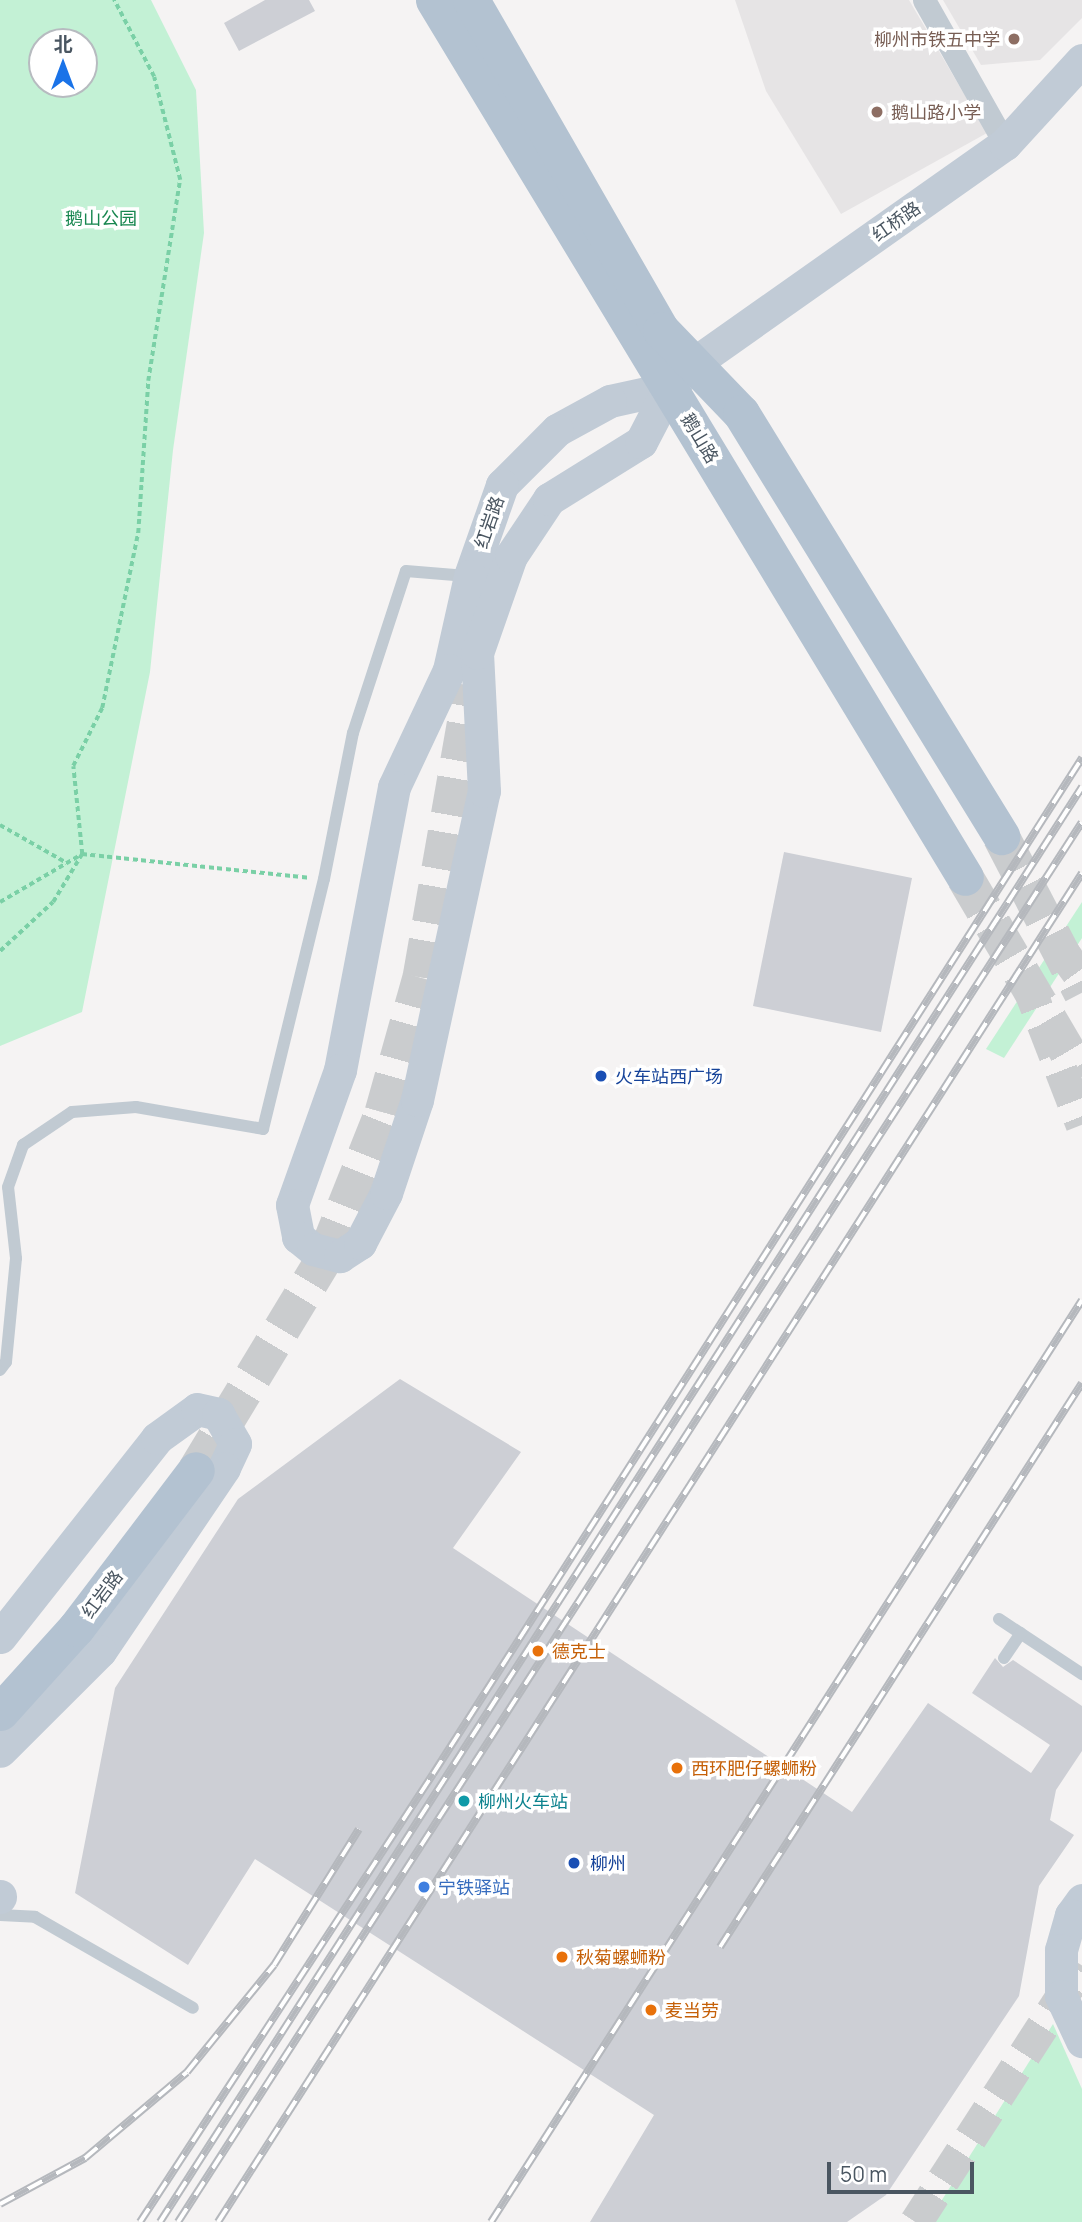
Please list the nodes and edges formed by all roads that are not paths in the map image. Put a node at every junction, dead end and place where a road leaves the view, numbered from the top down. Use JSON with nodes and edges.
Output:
{"nodes":[{"id":1,"x":434,"y":0,"type":"edge"},
{"id":2,"x":471,"y":0,"type":"edge"},
{"id":3,"x":924,"y":0,"type":"edge"},
{"id":4,"x":1082,"y":60,"type":"edge"},
{"id":5,"x":1005,"y":144,"type":"junction"},
{"id":6,"x":681,"y":376,"type":"junction"},
{"id":7,"x":486,"y":579,"type":"junction"},
{"id":8,"x":1001,"y":836,"type":"tunnel mouth"},
{"id":9,"x":965,"y":877,"type":"tunnel mouth"},
{"id":10,"x":0,"y":1370,"type":"edge"},
{"id":11,"x":999,"y":1619,"type":"dead end"},
{"id":12,"x":1021,"y":1633,"type":"junction"},
{"id":13,"x":0,"y":1637,"type":"edge"},
{"id":14,"x":1004,"y":1658,"type":"dead end"},
{"id":15,"x":1082,"y":1674,"type":"edge"},
{"id":16,"x":0,"y":1679,"type":"edge"},
{"id":17,"x":0,"y":1712,"type":"edge"},
{"id":18,"x":0,"y":1751,"type":"edge"},
{"id":19,"x":1082,"y":1900,"type":"edge"},
{"id":20,"x":0,"y":1916,"type":"edge"},
{"id":21,"x":193,"y":2008,"type":"dead end"},
{"id":22,"x":1082,"y":2041,"type":"edge"}],
"edges":[{"from":1,"to":6,"type":"main road","name":"鹅山路"},
{"from":2,"to":6,"type":"main road","name":"鹅山路"},
{"from":3,"to":5,"type":"street"},
{"from":4,"to":5,"type":"street","name":"红桥路"},
{"from":5,"to":6,"type":"street","name":"红桥路"},
{"from":6,"to":7,"type":"street","name":"红岩路"},
{"from":6,"to":7,"type":"street","name":"红岩路"},
{"from":6,"to":8,"type":"main road","name":"鹅山路"},
{"from":6,"to":9,"type":"main road","name":"鹅山路"},
{"from":7,"to":7,"type":"street","name":"红岩路"},
{"from":7,"to":10,"type":"lane"},
{"from":11,"to":12,"type":"lane"},
{"from":12,"to":14,"type":"lane"},
{"from":12,"to":15,"type":"lane"},
{"from":13,"to":18,"type":"street"},
{"from":16,"to":17,"type":"main road","name":"红岩路"},
{"from":19,"to":22,"type":"street"},
{"from":20,"to":21,"type":"lane"}]}
